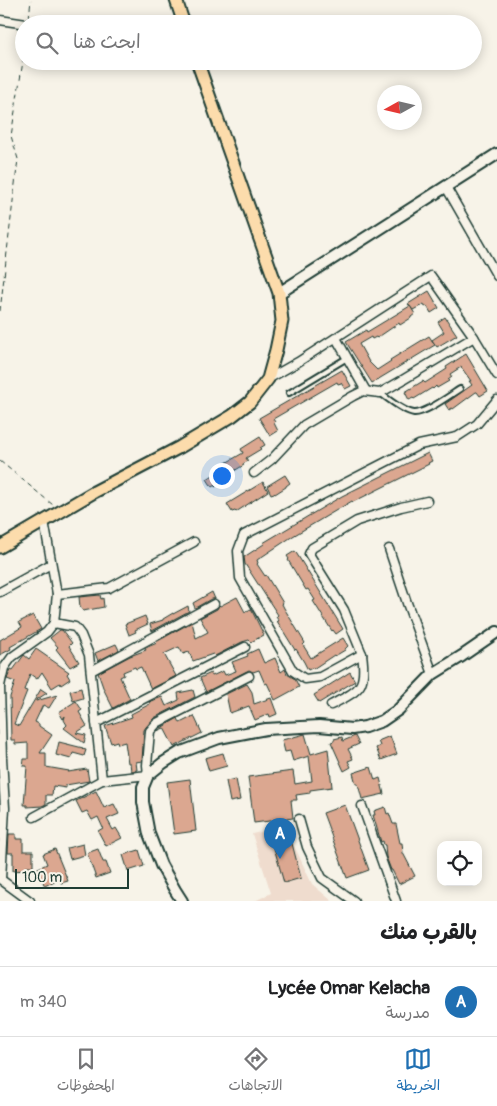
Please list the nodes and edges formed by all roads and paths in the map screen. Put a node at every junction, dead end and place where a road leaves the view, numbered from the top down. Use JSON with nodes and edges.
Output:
{"nodes":[{"id":1,"x":31,"y":0,"type":"edge"},
{"id":2,"x":176,"y":0,"type":"edge"},
{"id":3,"x":28,"y":15,"type":"edge"},
{"id":4,"x":181,"y":15,"type":"edge"},
{"id":5,"x":0,"y":20,"type":"edge"},
{"id":6,"x":15,"y":22,"type":"edge"},
{"id":7,"x":22,"y":70,"type":"edge"},
{"id":8,"x":200,"y":70,"type":"edge"},
{"id":9,"x":497,"y":154,"type":"edge"},
{"id":10,"x":446,"y":187,"type":"junction"},
{"id":11,"x":497,"y":276,"type":"edge"},
{"id":12,"x":279,"y":293,"type":"junction"},
{"id":13,"x":0,"y":311,"type":"edge"},
{"id":14,"x":474,"y":337,"type":"junction"},
{"id":15,"x":336,"y":338,"type":"junction"},
{"id":16,"x":347,"y":358,"type":"junction"},
{"id":17,"x":497,"y":375,"type":"edge"},
{"id":18,"x":268,"y":379,"type":"junction"},
{"id":19,"x":460,"y":389,"type":"dead end"},
{"id":20,"x":366,"y":391,"type":"junction"},
{"id":21,"x":289,"y":393,"type":"dead end"},
{"id":22,"x":380,"y":393,"type":"junction"},
{"id":23,"x":497,"y":400,"type":"edge"},
{"id":24,"x":0,"y":461,"type":"edge"},
{"id":25,"x":254,"y":473,"type":"dead end"},
{"id":26,"x":427,"y":501,"type":"dead end"},
{"id":27,"x":61,"y":512,"type":"junction"},
{"id":28,"x":44,"y":521,"type":"junction"},
{"id":29,"x":194,"y":542,"type":"dead end"},
{"id":30,"x":0,"y":546,"type":"edge"},
{"id":31,"x":388,"y":549,"type":"dead end"},
{"id":32,"x":51,"y":564,"type":"junction"},
{"id":33,"x":0,"y":592,"type":"edge"},
{"id":34,"x":57,"y":594,"type":"junction"},
{"id":35,"x":214,"y":604,"type":"dead end"},
{"id":36,"x":54,"y":623,"type":"junction"},
{"id":37,"x":497,"y":632,"type":"edge"},
{"id":38,"x":245,"y":647,"type":"dead end"},
{"id":39,"x":362,"y":654,"type":"junction"},
{"id":40,"x":91,"y":671,"type":"junction"},
{"id":41,"x":433,"y":674,"type":"junction"},
{"id":42,"x":249,"y":676,"type":"dead end"},
{"id":43,"x":0,"y":687,"type":"edge"},
{"id":44,"x":331,"y":705,"type":"dead end"},
{"id":45,"x":96,"y":723,"type":"junction"},
{"id":46,"x":1,"y":758,"type":"edge"},
{"id":47,"x":148,"y":774,"type":"junction"},
{"id":48,"x":102,"y":780,"type":"junction"},
{"id":49,"x":362,"y":806,"type":"dead end"},
{"id":50,"x":34,"y":817,"type":"dead end"},
{"id":51,"x":299,"y":819,"type":"dead end"},
{"id":52,"x":0,"y":879,"type":"edge"},
{"id":53,"x":30,"y":901,"type":"edge"},
{"id":54,"x":182,"y":901,"type":"edge"},
{"id":55,"x":354,"y":901,"type":"edge"},
{"id":56,"x":396,"y":901,"type":"edge"}],
"edges":[{"from":1,"to":3,"type":"path"},
{"from":2,"to":4,"type":"main road"},
{"from":5,"to":6,"type":"street"},
{"from":7,"to":13,"type":"path"},
{"from":8,"to":12,"type":"main road"},
{"from":9,"to":10,"type":"main road"},
{"from":10,"to":11,"type":"street"},
{"from":10,"to":12,"type":"main road"},
{"from":12,"to":18,"type":"main road"},
{"from":14,"to":15,"type":"street"},
{"from":14,"to":17,"type":"street"},
{"from":14,"to":22,"type":"street"},
{"from":15,"to":16,"type":"street"},
{"from":15,"to":18,"type":"street"},
{"from":16,"to":20,"type":"street"},
{"from":16,"to":21,"type":"lane"},
{"from":18,"to":27,"type":"main road"},
{"from":19,"to":22,"type":"lane"},
{"from":20,"to":22,"type":"street"},
{"from":20,"to":25,"type":"street"},
{"from":23,"to":39,"type":"street"},
{"from":24,"to":27,"type":"path"},
{"from":26,"to":39,"type":"street"},
{"from":27,"to":28,"type":"main road"},
{"from":28,"to":30,"type":"main road"},
{"from":28,"to":32,"type":"street"},
{"from":29,"to":34,"type":"street"},
{"from":31,"to":41,"type":"street"},
{"from":32,"to":33,"type":"street"},
{"from":32,"to":34,"type":"street"},
{"from":34,"to":36,"type":"street"},
{"from":35,"to":40,"type":"street"},
{"from":36,"to":40,"type":"street"},
{"from":36,"to":43,"type":"street"},
{"from":37,"to":41,"type":"main road"},
{"from":38,"to":45,"type":"street"},
{"from":39,"to":44,"type":"street"},
{"from":40,"to":45,"type":"street"},
{"from":41,"to":47,"type":"main road"},
{"from":42,"to":47,"type":"street"},
{"from":43,"to":46,"type":"street"},
{"from":45,"to":48,"type":"street"},
{"from":46,"to":52,"type":"street"},
{"from":47,"to":48,"type":"street"},
{"from":47,"to":54,"type":"main road"},
{"from":48,"to":50,"type":"street"},
{"from":49,"to":56,"type":"street"},
{"from":51,"to":55,"type":"street"},
{"from":52,"to":53,"type":"street"}]}
